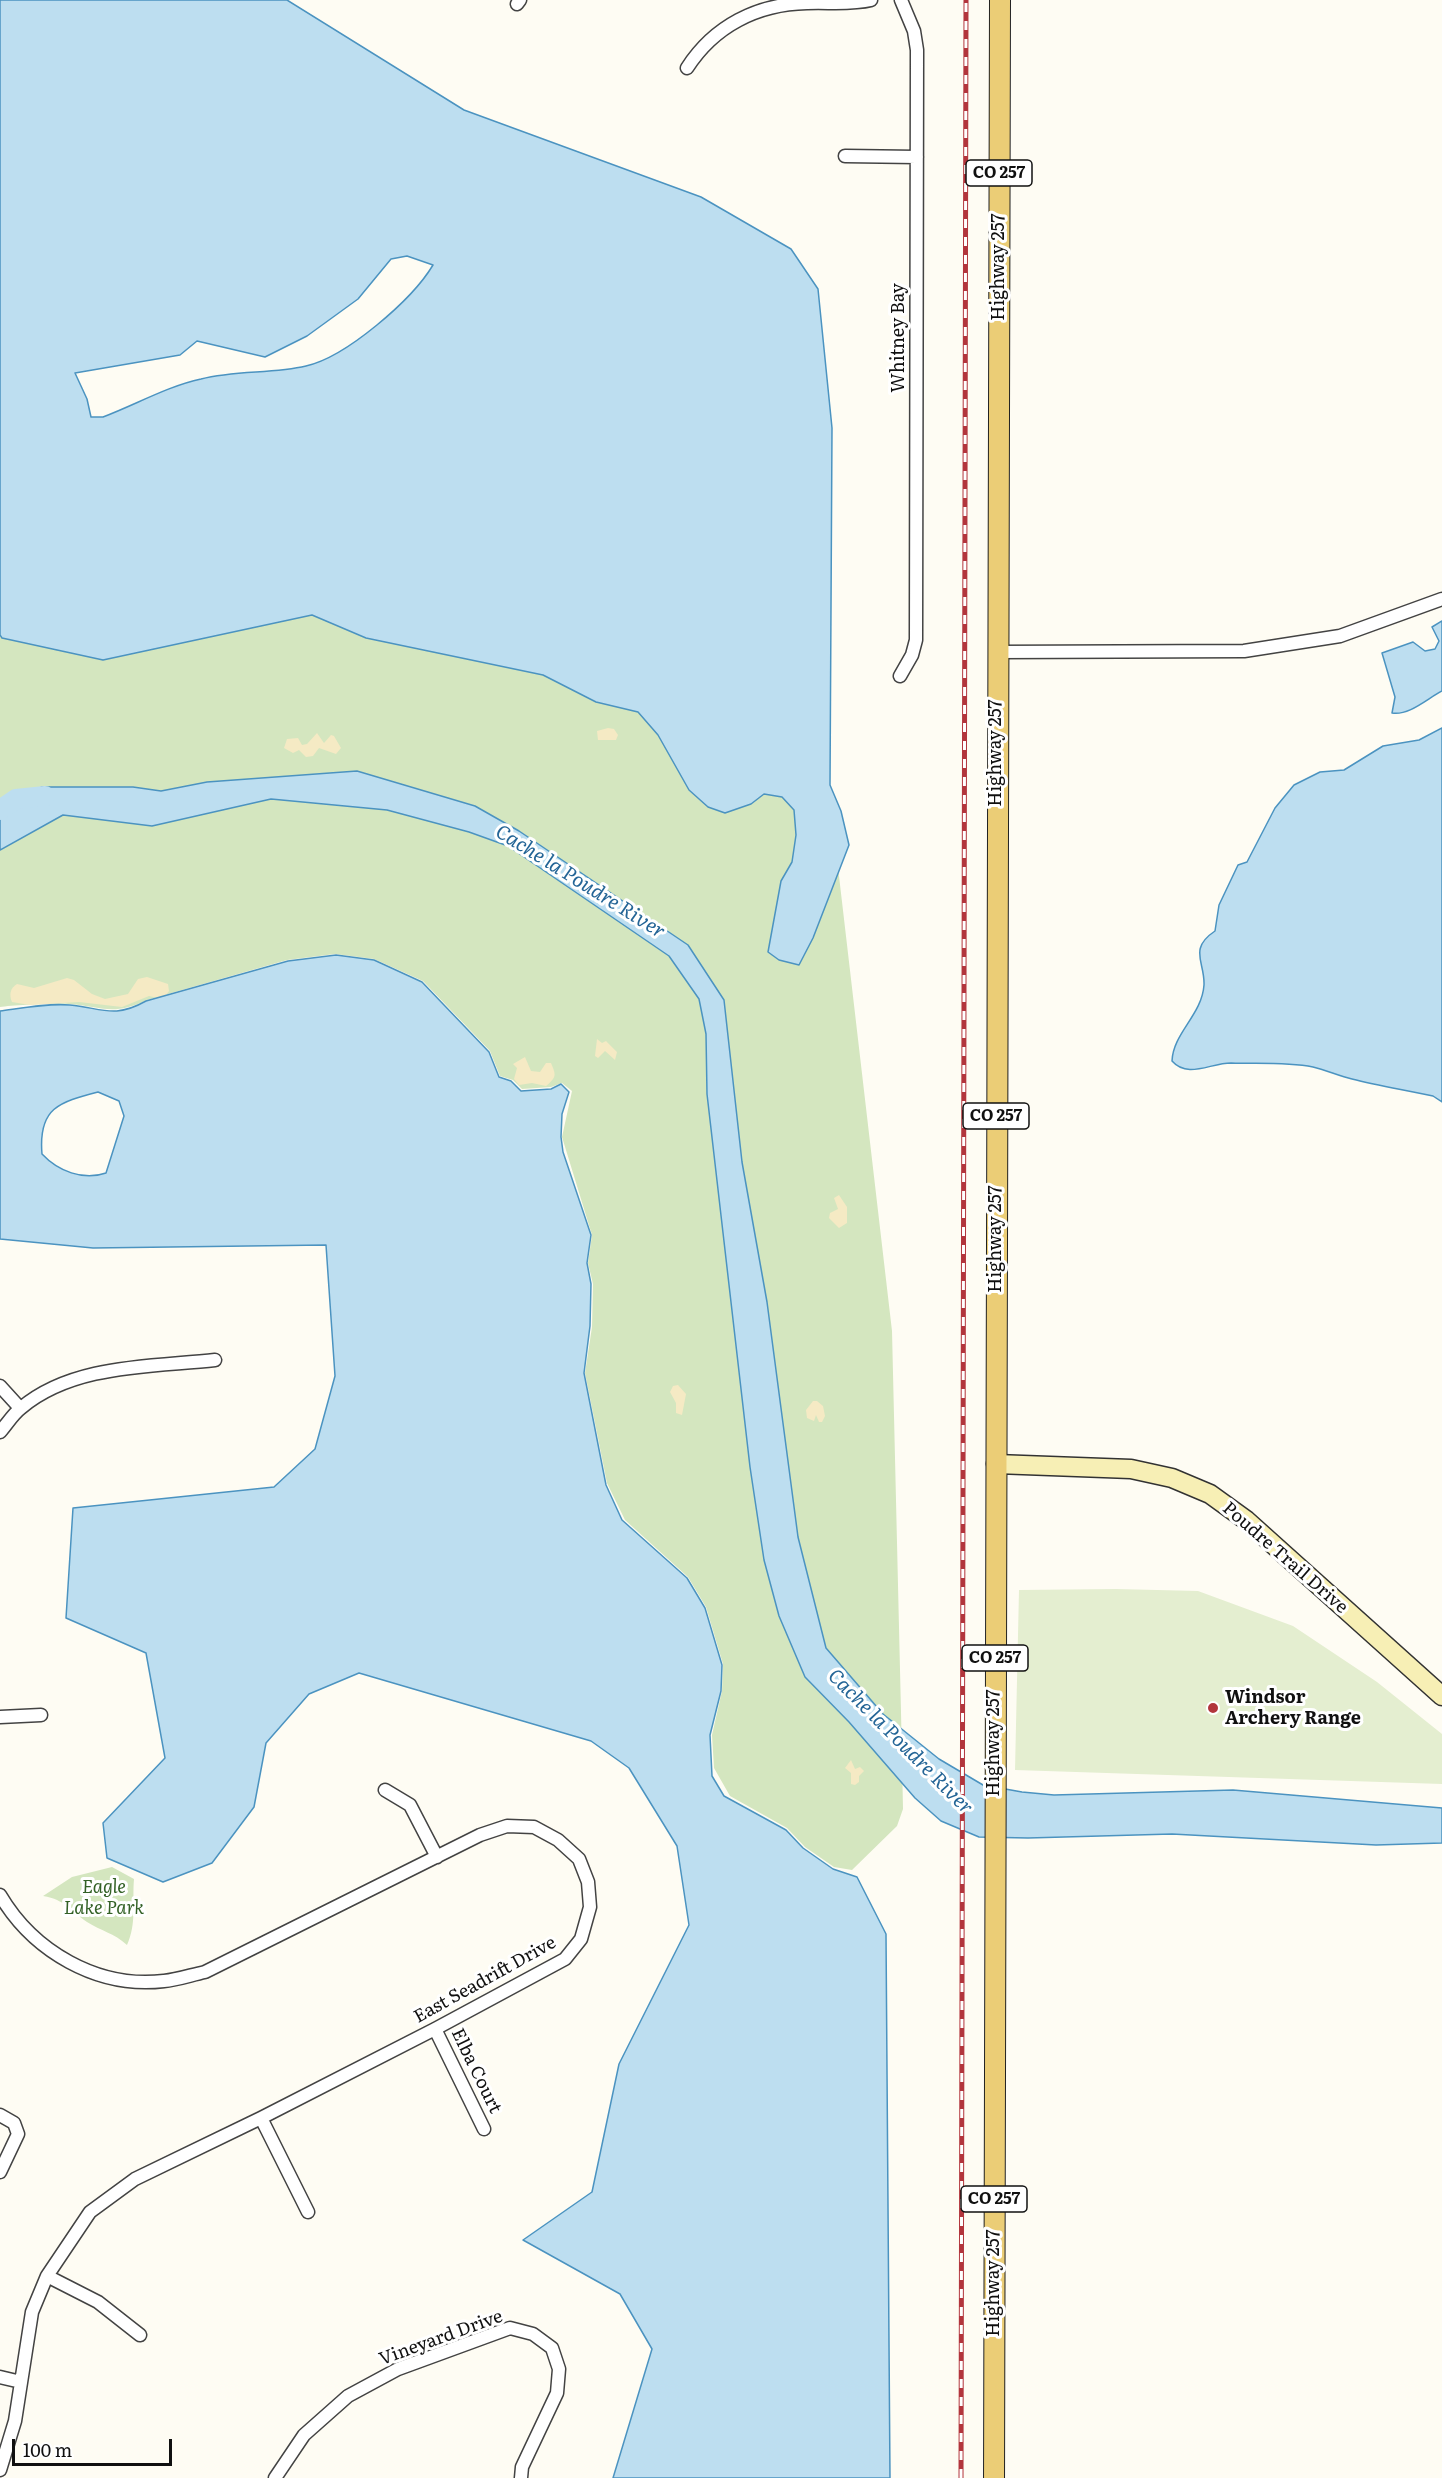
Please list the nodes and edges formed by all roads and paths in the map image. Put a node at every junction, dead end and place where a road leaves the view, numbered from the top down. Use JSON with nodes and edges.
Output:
{"nodes":[{"id":1,"x":871,"y":0,"type":"edge"},
{"id":2,"x":901,"y":0,"type":"edge"},
{"id":3,"x":1000,"y":0,"type":"edge"},
{"id":4,"x":687,"y":68,"type":"dead end"},
{"id":5,"x":845,"y":156,"type":"dead end"},
{"id":6,"x":917,"y":157,"type":"junction"},
{"id":7,"x":1442,"y":599,"type":"edge"},
{"id":8,"x":997,"y":652,"type":"junction"},
{"id":9,"x":900,"y":676,"type":"dead end"},
{"id":10,"x":215,"y":1360,"type":"dead end"},
{"id":11,"x":0,"y":1386,"type":"edge"},
{"id":12,"x":20,"y":1408,"type":"junction"},
{"id":13,"x":0,"y":1432,"type":"edge"},
{"id":14,"x":996,"y":1464,"type":"junction"},
{"id":15,"x":1442,"y":1696,"type":"edge"},
{"id":16,"x":41,"y":1715,"type":"dead end"},
{"id":17,"x":0,"y":1717,"type":"edge"},
{"id":18,"x":385,"y":1790,"type":"dead end"},
{"id":19,"x":437,"y":1857,"type":"junction"},
{"id":20,"x":0,"y":1895,"type":"edge"},
{"id":21,"x":435,"y":2029,"type":"junction"},
{"id":22,"x":0,"y":2115,"type":"edge"},
{"id":23,"x":261,"y":2118,"type":"junction"},
{"id":24,"x":484,"y":2129,"type":"dead end"},
{"id":25,"x":0,"y":2172,"type":"edge"},
{"id":26,"x":308,"y":2212,"type":"dead end"},
{"id":27,"x":47,"y":2276,"type":"junction"},
{"id":28,"x":140,"y":2335,"type":"dead end"},
{"id":29,"x":0,"y":2378,"type":"edge"},
{"id":30,"x":21,"y":2382,"type":"junction"},
{"id":31,"x":0,"y":2470,"type":"edge"},
{"id":32,"x":274,"y":2478,"type":"edge"},
{"id":33,"x":521,"y":2478,"type":"edge"},
{"id":34,"x":994,"y":2478,"type":"edge"}],
"edges":[{"from":1,"to":4,"type":"street"},
{"from":2,"to":6,"type":"street","name":"Whitney Bay"},
{"from":3,"to":8,"type":"main road","name":"Highway 257","number":"CO 257"},
{"from":5,"to":6,"type":"street"},
{"from":6,"to":9,"type":"street","name":"Whitney Bay"},
{"from":7,"to":8,"type":"street"},
{"from":8,"to":14,"type":"main road","name":"Highway 257","number":"CO 257"},
{"from":10,"to":12,"type":"street"},
{"from":11,"to":12,"type":"street"},
{"from":12,"to":13,"type":"street"},
{"from":14,"to":15,"type":"street","name":"Poudre Trail Drive"},
{"from":14,"to":34,"type":"main road","name":"Highway 257","number":"CO 257"},
{"from":16,"to":17,"type":"street"},
{"from":18,"to":19,"type":"street"},
{"from":19,"to":20,"type":"street","name":"East Seadrift Drive"},
{"from":19,"to":21,"type":"street","name":"East Seadrift Drive"},
{"from":21,"to":23,"type":"street","name":"East Seadrift Drive"},
{"from":21,"to":24,"type":"street","name":"Elba Court"},
{"from":22,"to":25,"type":"street"},
{"from":23,"to":26,"type":"street"},
{"from":23,"to":27,"type":"street","name":"East Seadrift Drive"},
{"from":27,"to":28,"type":"street"},
{"from":27,"to":30,"type":"street","name":"East Seadrift Drive"},
{"from":29,"to":30,"type":"street"},
{"from":30,"to":31,"type":"street","name":"East Seadrift Drive"},
{"from":32,"to":33,"type":"street","name":"Vineyard Drive"}]}
